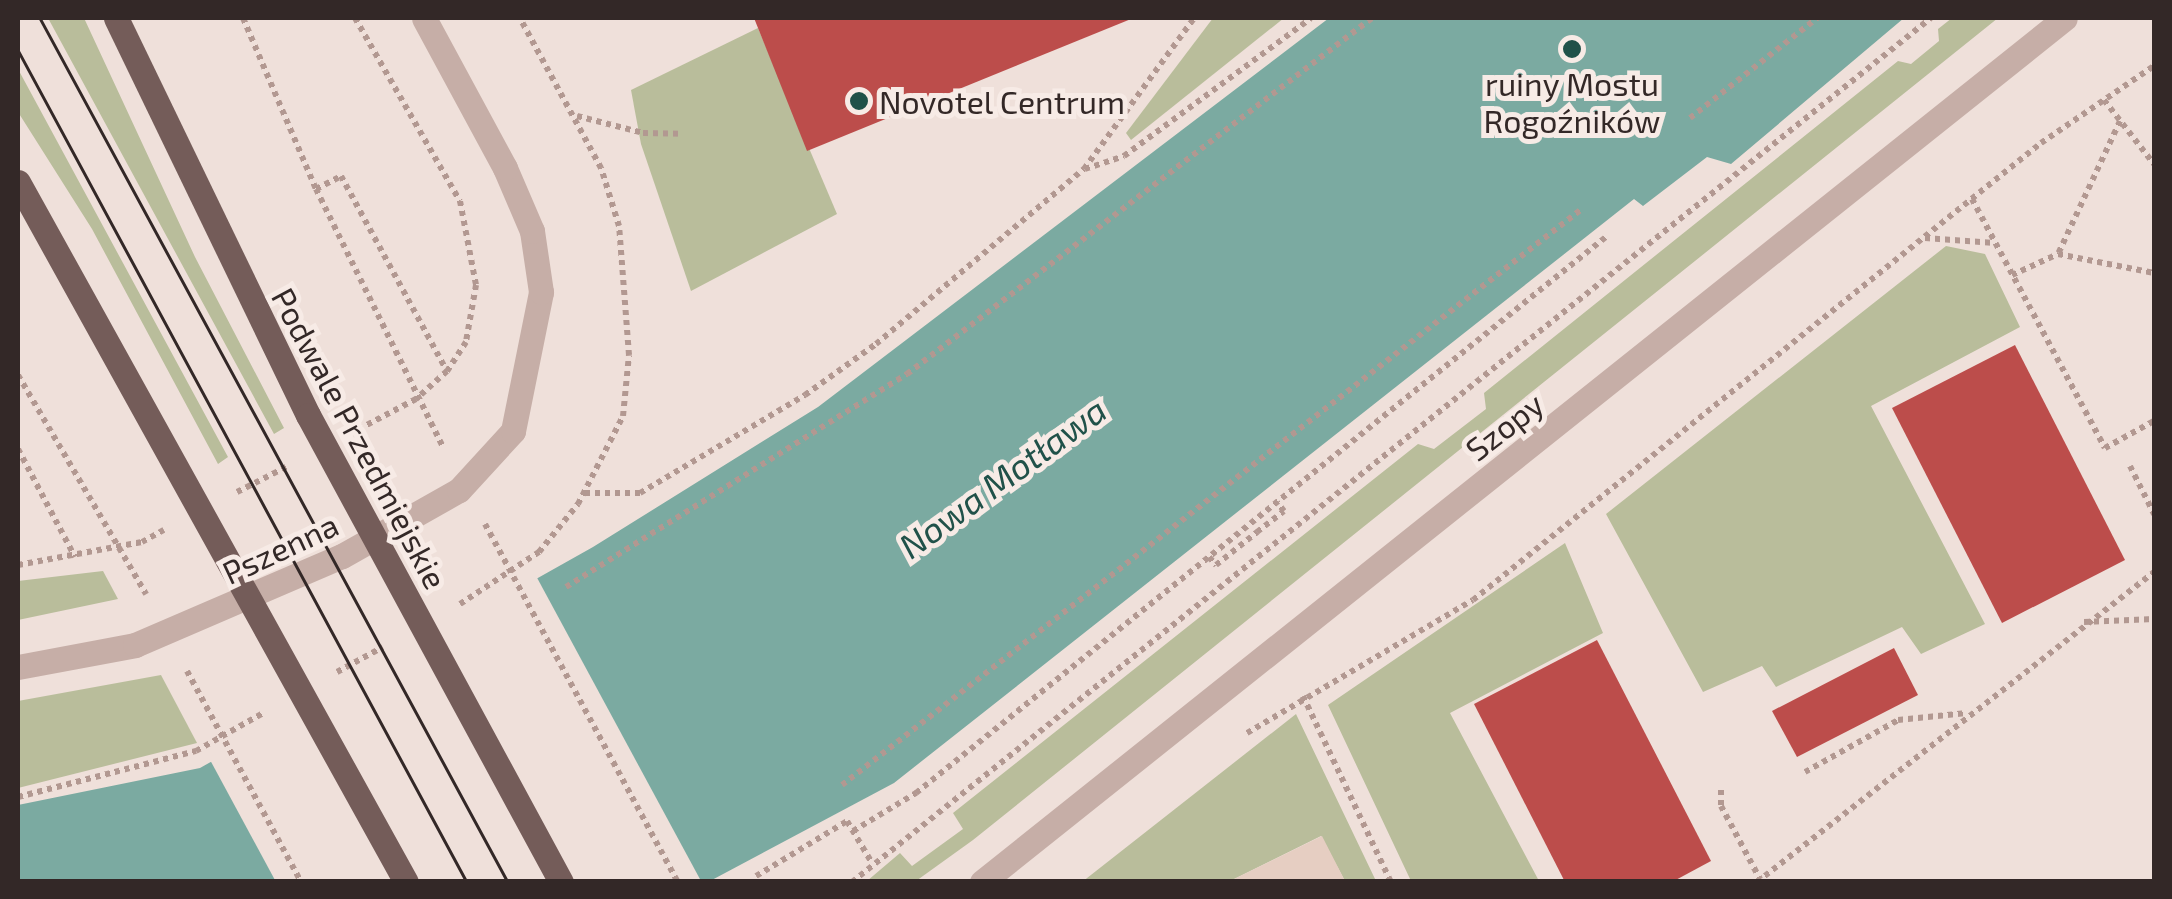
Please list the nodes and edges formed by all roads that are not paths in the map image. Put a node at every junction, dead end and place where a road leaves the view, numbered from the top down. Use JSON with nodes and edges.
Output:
{"nodes":[{"id":1,"x":116,"y":18,"type":"edge"},
{"id":2,"x":424,"y":18,"type":"edge"},
{"id":3,"x":2065,"y":18,"type":"edge"},
{"id":4,"x":18,"y":182,"type":"edge"},
{"id":5,"x":18,"y":667,"type":"edge"},
{"id":6,"x":406,"y":882,"type":"edge"},
{"id":7,"x":561,"y":882,"type":"edge"},
{"id":8,"x":982,"y":882,"type":"edge"}],
"edges":[{"from":1,"to":7,"type":"main road","name":"Podwale Przedmiejskie"},
{"from":2,"to":5,"type":"street","name":"Pszenna"},
{"from":3,"to":8,"type":"street","name":"Szopy"},
{"from":4,"to":6,"type":"main road"}]}
